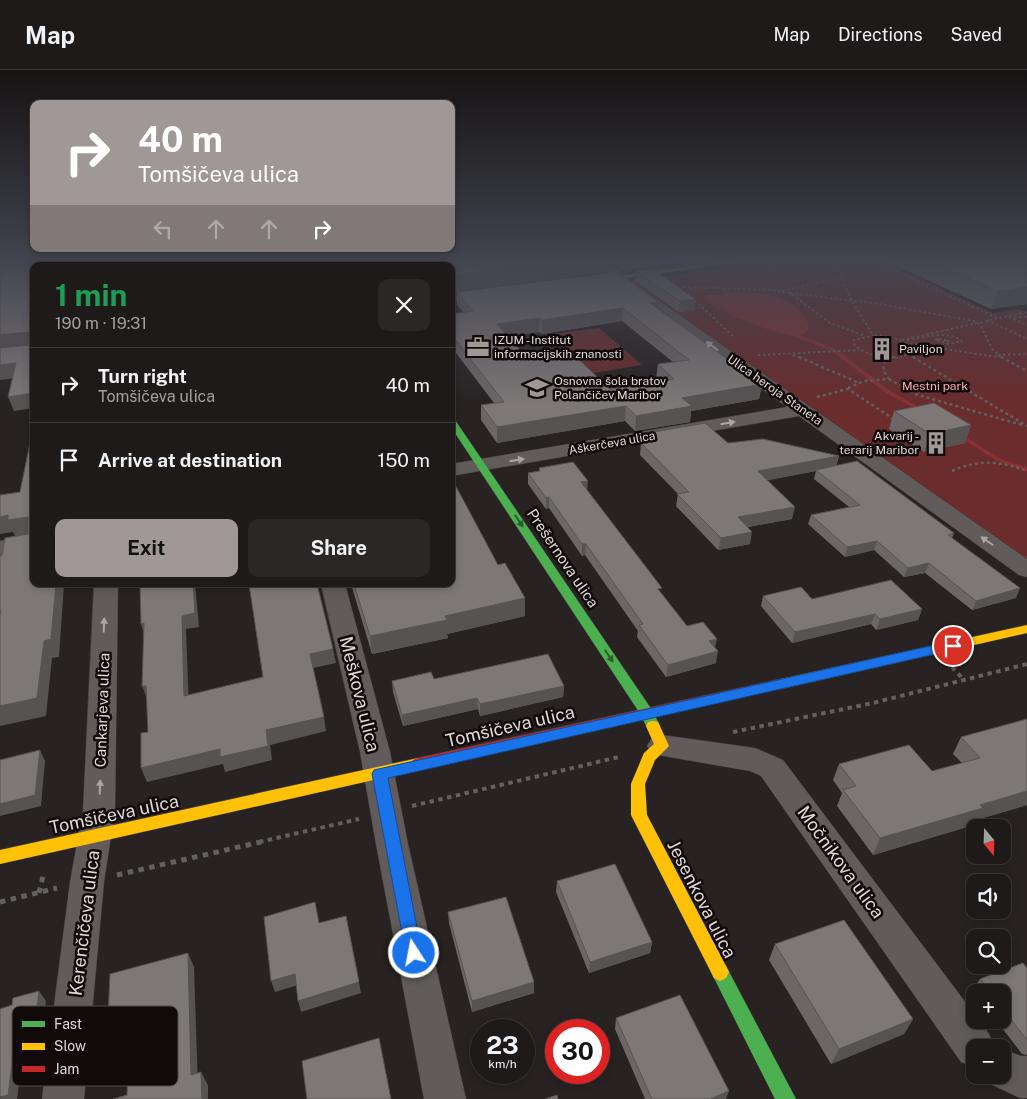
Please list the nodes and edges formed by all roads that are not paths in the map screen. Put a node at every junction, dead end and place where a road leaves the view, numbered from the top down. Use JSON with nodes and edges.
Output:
{"nodes":[{"id":1,"x":662,"y":308,"type":"edge"},
{"id":2,"x":806,"y":405,"type":"junction"},
{"id":3,"x":455,"y":426,"type":"edge"},
{"id":4,"x":482,"y":466,"type":"junction"},
{"id":5,"x":455,"y":469,"type":"edge"},
{"id":6,"x":30,"y":543,"type":"edge"},
{"id":7,"x":0,"y":548,"type":"edge"},
{"id":8,"x":1027,"y":570,"type":"edge"},
{"id":9,"x":106,"y":587,"type":"edge"},
{"id":10,"x":334,"y":587,"type":"edge"},
{"id":11,"x":1027,"y":629,"type":"edge"},
{"id":12,"x":647,"y":713,"type":"junction"},
{"id":13,"x":662,"y":746,"type":"junction"},
{"id":14,"x":380,"y":774,"type":"junction"},
{"id":15,"x":96,"y":836,"type":"junction"},
{"id":16,"x":0,"y":857,"type":"edge"},
{"id":17,"x":73,"y":1006,"type":"edge"},
{"id":18,"x":969,"y":1039,"type":"edge"},
{"id":19,"x":1011,"y":1073,"type":"edge"},
{"id":20,"x":1027,"y":1077,"type":"edge"},
{"id":21,"x":64,"y":1086,"type":"edge"},
{"id":22,"x":63,"y":1099,"type":"edge"},
{"id":23,"x":445,"y":1099,"type":"edge"},
{"id":24,"x":786,"y":1099,"type":"edge"}],
"edges":[{"from":2,"to":1,"type":"street","name":"Ulica heroja Staneta","one_way":true},
{"from":4,"to":2,"type":"street","name":"Aškerčeva ulica","one_way":true},
{"from":8,"to":2,"type":"street","name":"Ulica heroja Staneta","one_way":true},
{"from":3,"to":4,"type":"street","name":"Prešernova ulica"},
{"from":4,"to":5,"type":"street","name":"Aškerčeva ulica"},
{"from":4,"to":12,"type":"street","name":"Prešernova ulica","one_way":true},
{"from":6,"to":7,"type":"street"},
{"from":15,"to":9,"type":"street","name":"Cankarjeva ulica","one_way":true},
{"from":10,"to":14,"type":"street","name":"Meškova ulica"},
{"from":11,"to":12,"type":"street","name":"Tomšičeva ulica"},
{"from":12,"to":13,"type":"street"},
{"from":12,"to":14,"type":"street","name":"Tomšičeva ulica"},
{"from":13,"to":18,"type":"street","name":"Močnikova ulica"},
{"from":13,"to":24,"type":"street","name":"Jesenkova ulica"},
{"from":14,"to":15,"type":"street","name":"Tomšičeva ulica"},
{"from":14,"to":23,"type":"street","name":"Meškova ulica"},
{"from":15,"to":16,"type":"street","name":"Tomšičeva ulica"},
{"from":15,"to":17,"type":"street","name":"Kerenčičeva ulica"},
{"from":19,"to":20,"type":"street"},
{"from":21,"to":22,"type":"street","name":"Kerenčičeva ulica"}]}
